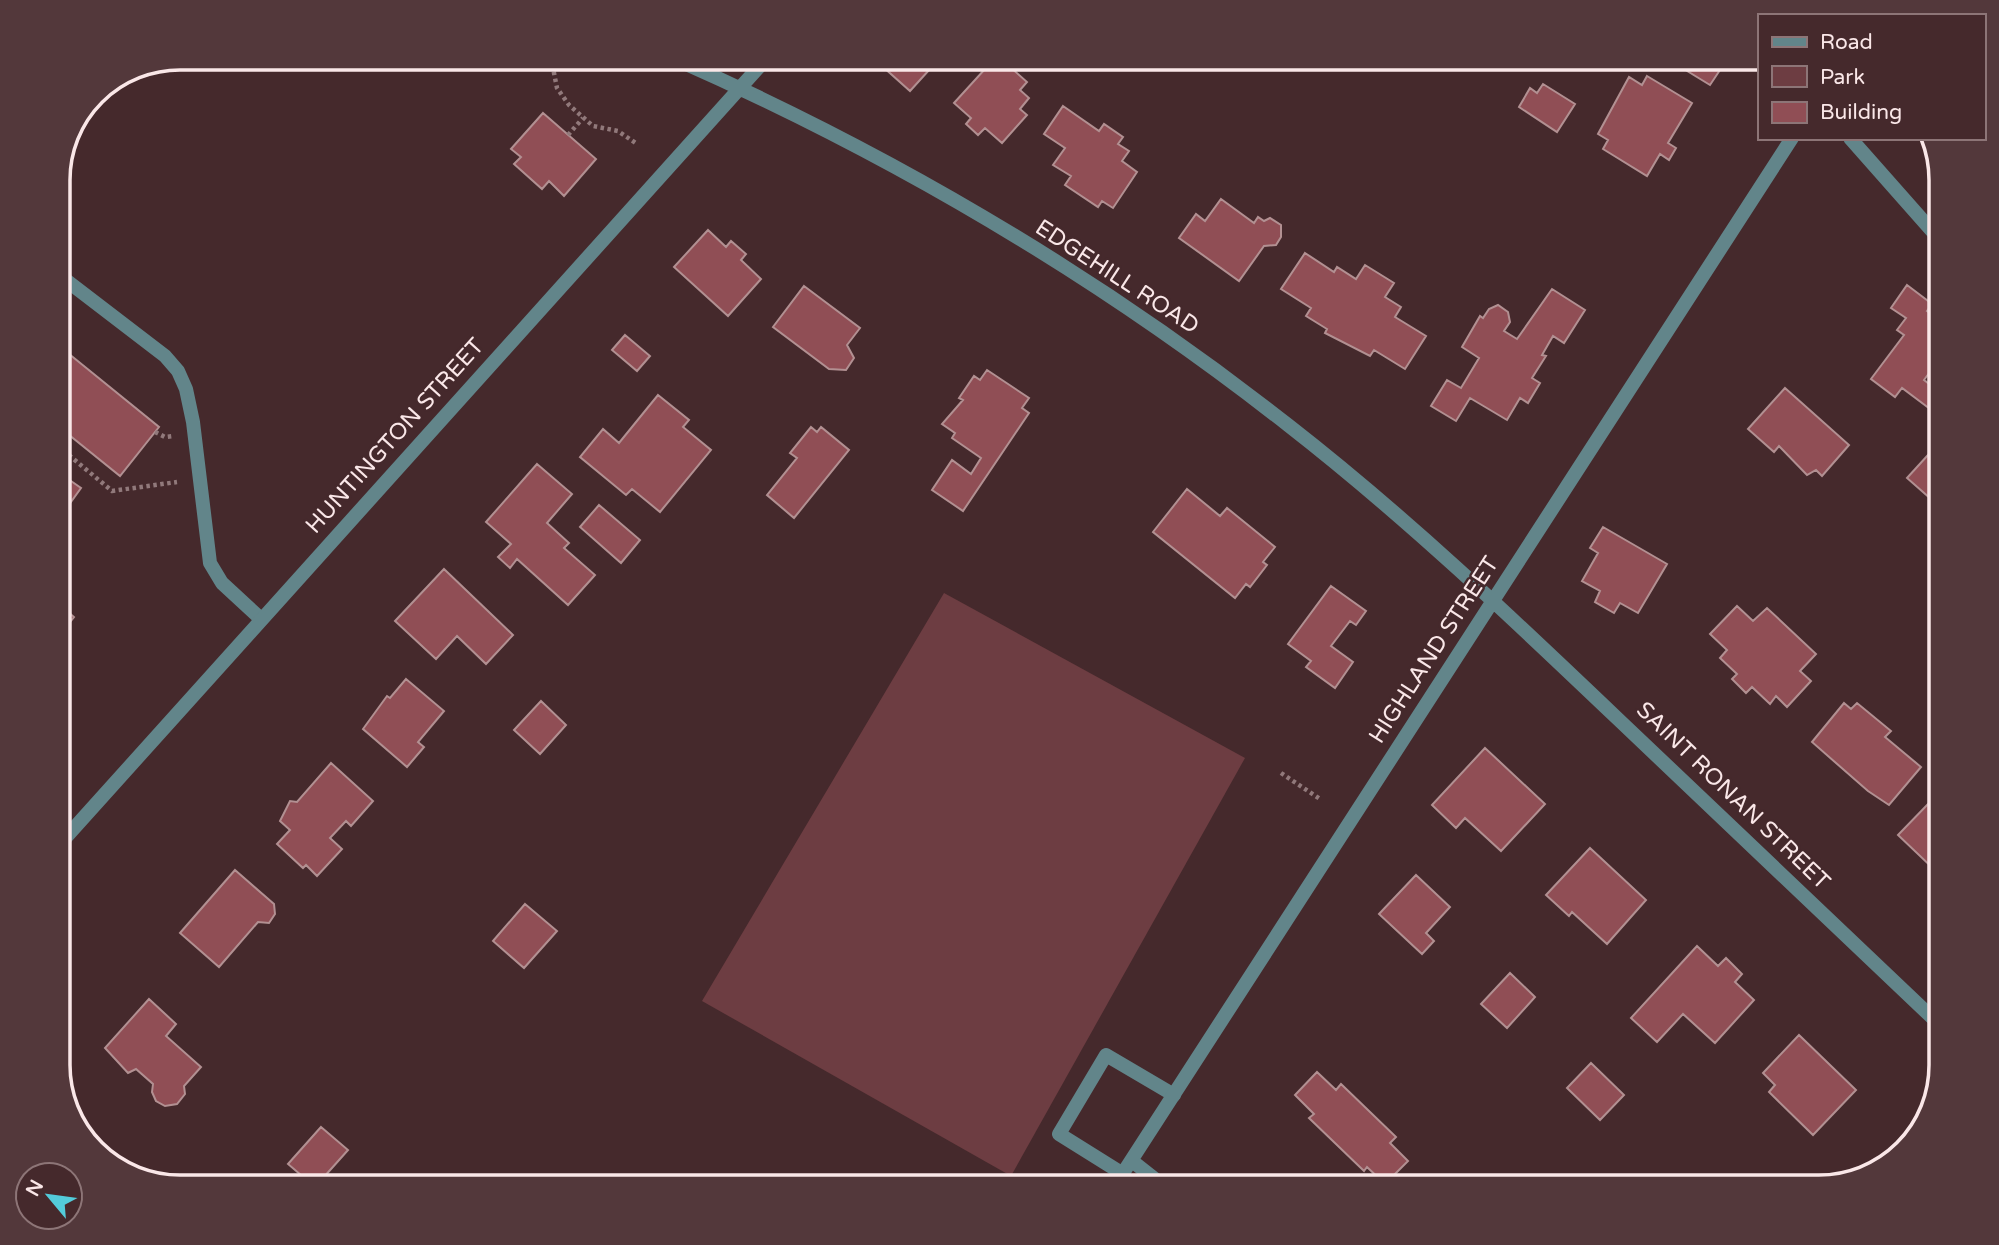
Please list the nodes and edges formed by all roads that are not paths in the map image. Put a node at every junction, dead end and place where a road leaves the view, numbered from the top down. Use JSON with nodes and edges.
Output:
{"nodes":[{"id":1,"x":699,"y":70,"type":"edge"},
{"id":2,"x":756,"y":70,"type":"edge"},
{"id":3,"x":739,"y":89,"type":"junction"},
{"id":4,"x":1791,"y":140,"type":"edge"},
{"id":5,"x":1852,"y":140,"type":"edge"},
{"id":6,"x":1929,"y":227,"type":"edge"},
{"id":7,"x":70,"y":283,"type":"edge"},
{"id":8,"x":1493,"y":601,"type":"junction"},
{"id":9,"x":261,"y":619,"type":"junction"},
{"id":10,"x":70,"y":829,"type":"edge"},
{"id":11,"x":1929,"y":1015,"type":"edge"},
{"id":12,"x":1174,"y":1095,"type":"junction"},
{"id":13,"x":1132,"y":1161,"type":"junction"},
{"id":14,"x":1123,"y":1174,"type":"joint"},
{"id":15,"x":1150,"y":1175,"type":"edge"}],
"edges":[{"from":1,"to":3,"type":"street","name":"EDGEHILL ROAD"},
{"from":2,"to":3,"type":"street","name":"HUNTINGTON STREET"},
{"from":3,"to":8,"type":"street","name":"EDGEHILL ROAD"},
{"from":3,"to":9,"type":"street","name":"HUNTINGTON STREET"},
{"from":4,"to":8,"type":"street","name":"HIGHLAND STREET"},
{"from":5,"to":6,"type":"street"},
{"from":7,"to":9,"type":"street"},
{"from":8,"to":11,"type":"street","name":"SAINT RONAN STREET"},
{"from":8,"to":12,"type":"street","name":"HIGHLAND STREET"},
{"from":9,"to":10,"type":"street","name":"HUNTINGTON STREET"},
{"from":12,"to":13,"type":"street","name":"HIGHLAND STREET"},
{"from":12,"to":14,"type":"street"},
{"from":13,"to":14,"type":"street","name":"HIGHLAND STREET"},
{"from":13,"to":15,"type":"street"}]}
